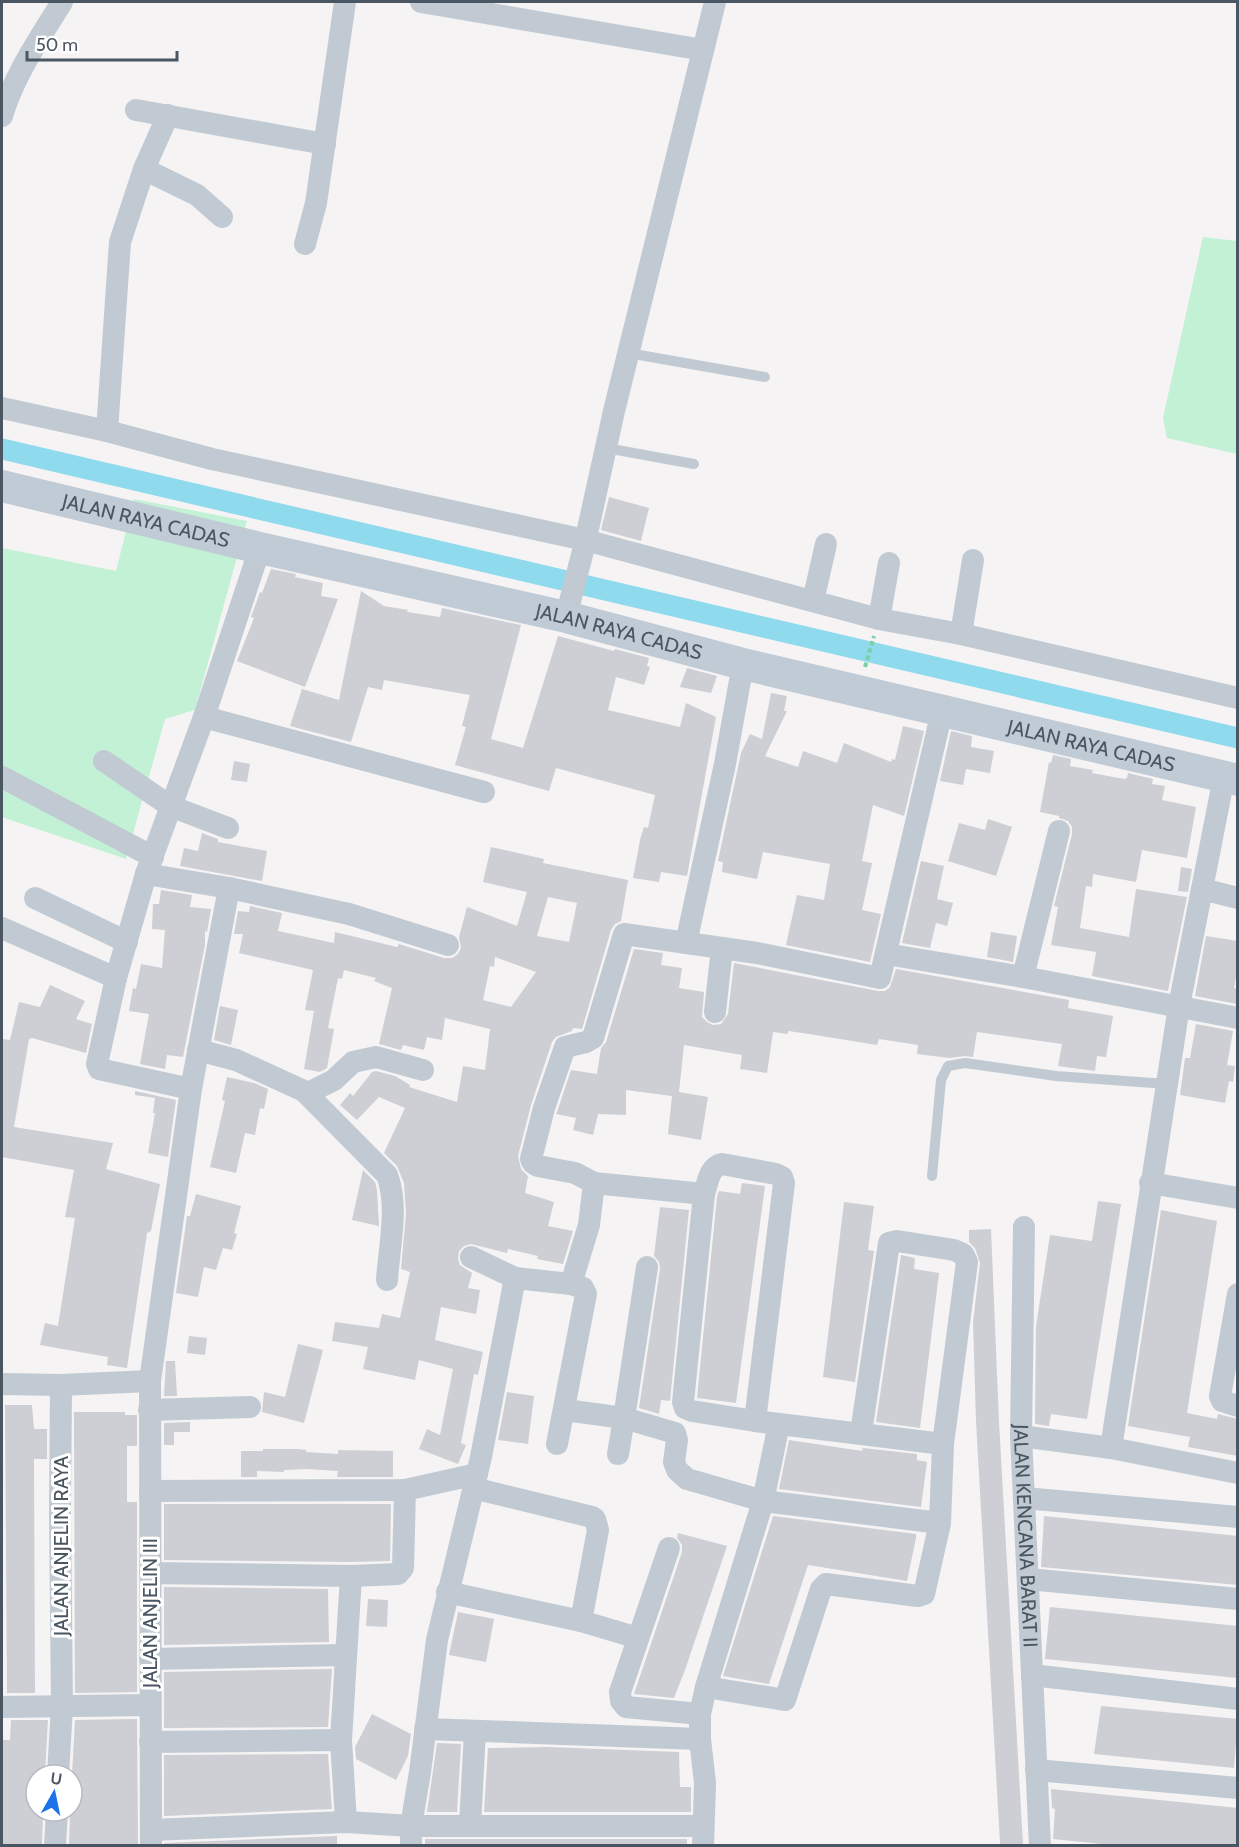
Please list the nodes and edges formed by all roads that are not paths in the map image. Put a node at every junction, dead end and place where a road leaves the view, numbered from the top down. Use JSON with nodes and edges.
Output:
{"nodes":[{"id":1,"x":62,"y":2,"type":"edge"},
{"id":2,"x":345,"y":2,"type":"edge"},
{"id":3,"x":421,"y":2,"type":"edge"},
{"id":4,"x":715,"y":2,"type":"edge"},
{"id":5,"x":703,"y":50,"type":"junction"},
{"id":6,"x":136,"y":110,"type":"dead end"},
{"id":7,"x":2,"y":116,"type":"edge"},
{"id":8,"x":168,"y":116,"type":"junction"},
{"id":9,"x":324,"y":144,"type":"junction"},
{"id":10,"x":144,"y":169,"type":"junction"},
{"id":11,"x":222,"y":217,"type":"dead end"},
{"id":12,"x":305,"y":244,"type":"dead end"},
{"id":13,"x":628,"y":353,"type":"junction"},
{"id":14,"x":765,"y":377,"type":"dead end"},
{"id":15,"x":2,"y":408,"type":"edge"},
{"id":16,"x":107,"y":431,"type":"junction"},
{"id":17,"x":606,"y":448,"type":"junction"},
{"id":18,"x":694,"y":464,"type":"dead end"},
{"id":19,"x":2,"y":486,"type":"edge"},
{"id":20,"x":585,"y":544,"type":"junction"},
{"id":21,"x":826,"y":544,"type":"dead end"},
{"id":22,"x":260,"y":549,"type":"junction"},
{"id":23,"x":973,"y":560,"type":"dead end"},
{"id":24,"x":889,"y":563,"type":"dead end"},
{"id":25,"x":813,"y":601,"type":"junction"},
{"id":26,"x":567,"y":614,"type":"junction"},
{"id":27,"x":876,"y":626,"type":"junction"},
{"id":28,"x":961,"y":634,"type":"junction"},
{"id":29,"x":743,"y":664,"type":"junction"},
{"id":30,"x":1238,"y":698,"type":"edge"},
{"id":31,"x":942,"y":711,"type":"junction"},
{"id":32,"x":204,"y":717,"type":"junction"},
{"id":33,"x":104,"y":761,"type":"dead end"},
{"id":34,"x":2,"y":777,"type":"edge"},
{"id":35,"x":1231,"y":779,"type":"edge"},
{"id":36,"x":483,"y":792,"type":"dead end"},
{"id":37,"x":170,"y":806,"type":"junction"},
{"id":38,"x":228,"y":828,"type":"dead end"},
{"id":39,"x":1059,"y":831,"type":"dead end"},
{"id":40,"x":150,"y":865,"type":"junction"},
{"id":41,"x":229,"y":888,"type":"junction"},
{"id":42,"x":1202,"y":889,"type":"junction"},
{"id":43,"x":35,"y":898,"type":"dead end"},
{"id":44,"x":1238,"y":898,"type":"edge"},
{"id":45,"x":2,"y":928,"type":"edge"},
{"id":46,"x":127,"y":942,"type":"junction"},
{"id":47,"x":686,"y":943,"type":"junction"},
{"id":48,"x":448,"y":945,"type":"dead end"},
{"id":49,"x":722,"y":948,"type":"junction"},
{"id":50,"x":886,"y":954,"type":"junction"},
{"id":51,"x":1023,"y":977,"type":"junction"},
{"id":52,"x":116,"y":978,"type":"junction"},
{"id":53,"x":1179,"y":1006,"type":"junction"},
{"id":54,"x":715,"y":1012,"type":"dead end"},
{"id":55,"x":1238,"y":1018,"type":"edge"},
{"id":56,"x":198,"y":1050,"type":"junction"},
{"id":57,"x":423,"y":1070,"type":"dead end"},
{"id":58,"x":1167,"y":1084,"type":"junction"},
{"id":59,"x":191,"y":1089,"type":"junction"},
{"id":60,"x":308,"y":1094,"type":"junction"},
{"id":61,"x":932,"y":1176,"type":"dead end"},
{"id":62,"x":594,"y":1183,"type":"junction"},
{"id":63,"x":1150,"y":1183,"type":"junction"},
{"id":64,"x":704,"y":1194,"type":"junction"},
{"id":65,"x":1238,"y":1198,"type":"edge"},
{"id":66,"x":1024,"y":1227,"type":"dead end"},
{"id":67,"x":471,"y":1257,"type":"dead end"},
{"id":68,"x":647,"y":1267,"type":"dead end"},
{"id":69,"x":515,"y":1278,"type":"junction"},
{"id":70,"x":387,"y":1280,"type":"dead end"},
{"id":71,"x":572,"y":1284,"type":"junction"},
{"id":72,"x":1238,"y":1294,"type":"edge"},
{"id":73,"x":1235,"y":1317,"type":"edge"},
{"id":74,"x":150,"y":1381,"type":"junction"},
{"id":75,"x":2,"y":1384,"type":"edge"},
{"id":76,"x":61,"y":1385,"type":"junction"},
{"id":77,"x":1238,"y":1406,"type":"edge"},
{"id":78,"x":250,"y":1407,"type":"dead end"},
{"id":79,"x":149,"y":1410,"type":"junction"},
{"id":80,"x":565,"y":1410,"type":"junction"},
{"id":81,"x":624,"y":1418,"type":"junction"},
{"id":82,"x":756,"y":1422,"type":"junction"},
{"id":83,"x":778,"y":1424,"type":"junction"},
{"id":84,"x":861,"y":1433,"type":"junction"},
{"id":85,"x":1021,"y":1436,"type":"junction"},
{"id":86,"x":557,"y":1444,"type":"dead end"},
{"id":87,"x":943,"y":1444,"type":"junction"},
{"id":88,"x":1111,"y":1448,"type":"junction"},
{"id":89,"x":618,"y":1454,"type":"dead end"},
{"id":90,"x":1238,"y":1473,"type":"edge"},
{"id":91,"x":475,"y":1481,"type":"junction"},
{"id":92,"x":405,"y":1490,"type":"junction"},
{"id":93,"x":150,"y":1491,"type":"junction"},
{"id":94,"x":1024,"y":1498,"type":"junction"},
{"id":95,"x":763,"y":1501,"type":"junction"},
{"id":96,"x":1238,"y":1516,"type":"edge"},
{"id":97,"x":940,"y":1523,"type":"junction"},
{"id":98,"x":669,"y":1548,"type":"dead end"},
{"id":99,"x":150,"y":1573,"type":"junction"},
{"id":100,"x":351,"y":1576,"type":"junction"},
{"id":101,"x":1028,"y":1580,"type":"junction"},
{"id":102,"x":447,"y":1592,"type":"junction"},
{"id":103,"x":1238,"y":1599,"type":"edge"},
{"id":104,"x":581,"y":1621,"type":"junction"},
{"id":105,"x":638,"y":1638,"type":"junction"},
{"id":106,"x":345,"y":1655,"type":"junction"},
{"id":107,"x":150,"y":1659,"type":"junction"},
{"id":108,"x":1032,"y":1676,"type":"junction"},
{"id":109,"x":706,"y":1687,"type":"junction"},
{"id":110,"x":1238,"y":1699,"type":"edge"},
{"id":111,"x":150,"y":1705,"type":"junction"},
{"id":112,"x":62,"y":1706,"type":"junction"},
{"id":113,"x":2,"y":1707,"type":"edge"},
{"id":114,"x":700,"y":1714,"type":"junction"},
{"id":115,"x":425,"y":1729,"type":"junction"},
{"id":116,"x":475,"y":1731,"type":"junction"},
{"id":117,"x":700,"y":1739,"type":"junction"},
{"id":118,"x":341,"y":1740,"type":"junction"},
{"id":119,"x":150,"y":1742,"type":"junction"},
{"id":120,"x":59,"y":1763,"type":"edge"},
{"id":121,"x":1036,"y":1770,"type":"junction"},
{"id":122,"x":1238,"y":1788,"type":"edge"},
{"id":123,"x":346,"y":1822,"type":"junction"},
{"id":124,"x":56,"y":1823,"type":"edge"},
{"id":125,"x":470,"y":1826,"type":"junction"},
{"id":126,"x":411,"y":1836,"type":"edge"},
{"id":127,"x":703,"y":1836,"type":"edge"},
{"id":128,"x":151,"y":1838,"type":"edge"},
{"id":129,"x":55,"y":1845,"type":"edge"},
{"id":130,"x":1040,"y":1845,"type":"edge"}],
"edges":[{"from":1,"to":7,"type":"street"},
{"from":2,"to":9,"type":"street"},
{"from":3,"to":5,"type":"street"},
{"from":4,"to":5,"type":"street"},
{"from":5,"to":13,"type":"street"},
{"from":6,"to":8,"type":"street"},
{"from":8,"to":9,"type":"street"},
{"from":8,"to":10,"type":"street"},
{"from":9,"to":12,"type":"street"},
{"from":10,"to":11,"type":"street"},
{"from":10,"to":16,"type":"street"},
{"from":13,"to":14,"type":"lane"},
{"from":13,"to":17,"type":"street"},
{"from":15,"to":16,"type":"street"},
{"from":16,"to":20,"type":"street"},
{"from":17,"to":18,"type":"lane"},
{"from":17,"to":20,"type":"street"},
{"from":19,"to":22,"type":"street","name":"JALAN RAYA CADAS"},
{"from":20,"to":25,"type":"street"},
{"from":20,"to":26,"type":"street"},
{"from":21,"to":25,"type":"street"},
{"from":22,"to":26,"type":"street","name":"JALAN RAYA CADAS"},
{"from":22,"to":32,"type":"street"},
{"from":23,"to":28,"type":"street"},
{"from":24,"to":27,"type":"street"},
{"from":25,"to":27,"type":"street"},
{"from":26,"to":29,"type":"street","name":"JALAN RAYA CADAS"},
{"from":27,"to":28,"type":"street"},
{"from":28,"to":30,"type":"street"},
{"from":29,"to":31,"type":"street","name":"JALAN RAYA CADAS"},
{"from":29,"to":47,"type":"street"},
{"from":31,"to":35,"type":"street","name":"JALAN RAYA CADAS"},
{"from":31,"to":50,"type":"street"},
{"from":32,"to":36,"type":"street"},
{"from":32,"to":37,"type":"street"},
{"from":33,"to":37,"type":"street"},
{"from":34,"to":40,"type":"street"},
{"from":35,"to":42,"type":"street"},
{"from":37,"to":38,"type":"street"},
{"from":37,"to":40,"type":"street"},
{"from":39,"to":51,"type":"street"},
{"from":40,"to":41,"type":"street"},
{"from":40,"to":46,"type":"street"},
{"from":41,"to":48,"type":"street"},
{"from":41,"to":56,"type":"street","name":"JALAN ANJELIN III"},
{"from":42,"to":44,"type":"street"},
{"from":42,"to":53,"type":"street"},
{"from":43,"to":46,"type":"street"},
{"from":45,"to":52,"type":"street"},
{"from":46,"to":52,"type":"street"},
{"from":47,"to":49,"type":"street"},
{"from":47,"to":62,"type":"street"},
{"from":49,"to":50,"type":"street"},
{"from":49,"to":54,"type":"street"},
{"from":50,"to":51,"type":"street"},
{"from":51,"to":53,"type":"street"},
{"from":52,"to":59,"type":"street"},
{"from":53,"to":55,"type":"street"},
{"from":53,"to":58,"type":"street"},
{"from":56,"to":59,"type":"street","name":"JALAN ANJELIN III"},
{"from":56,"to":60,"type":"street"},
{"from":57,"to":60,"type":"street"},
{"from":58,"to":61,"type":"lane"},
{"from":58,"to":63,"type":"street"},
{"from":59,"to":74,"type":"street","name":"JALAN ANJELIN III"},
{"from":60,"to":70,"type":"street"},
{"from":62,"to":64,"type":"street"},
{"from":62,"to":71,"type":"street"},
{"from":63,"to":65,"type":"street"},
{"from":63,"to":88,"type":"street"},
{"from":64,"to":82,"type":"street"},
{"from":64,"to":82,"type":"street"},
{"from":66,"to":85,"type":"street","name":"JALAN KENCANA BARAT II"},
{"from":67,"to":69,"type":"street"},
{"from":68,"to":81,"type":"street"},
{"from":69,"to":71,"type":"street"},
{"from":69,"to":91,"type":"street"},
{"from":71,"to":80,"type":"street"},
{"from":72,"to":73,"type":"street"},
{"from":73,"to":77,"type":"street"},
{"from":74,"to":76,"type":"street"},
{"from":74,"to":79,"type":"street","name":"JALAN ANJELIN III"},
{"from":75,"to":76,"type":"street"},
{"from":76,"to":112,"type":"street","name":"JALAN ANJELIN RAYA"},
{"from":78,"to":79,"type":"street"},
{"from":79,"to":93,"type":"street","name":"JALAN ANJELIN III"},
{"from":80,"to":81,"type":"street"},
{"from":80,"to":86,"type":"street"},
{"from":81,"to":89,"type":"street"},
{"from":81,"to":95,"type":"street"},
{"from":82,"to":83,"type":"street"},
{"from":83,"to":84,"type":"street"},
{"from":83,"to":95,"type":"street"},
{"from":84,"to":87,"type":"street"},
{"from":84,"to":87,"type":"street"},
{"from":85,"to":88,"type":"street"},
{"from":85,"to":94,"type":"street","name":"JALAN KENCANA BARAT II"},
{"from":87,"to":97,"type":"street"},
{"from":88,"to":90,"type":"street"},
{"from":91,"to":92,"type":"street"},
{"from":91,"to":102,"type":"street"},
{"from":91,"to":104,"type":"street"},
{"from":92,"to":93,"type":"street"},
{"from":92,"to":100,"type":"street"},
{"from":93,"to":99,"type":"street","name":"JALAN ANJELIN III"},
{"from":94,"to":96,"type":"street"},
{"from":94,"to":101,"type":"street","name":"JALAN KENCANA BARAT II"},
{"from":95,"to":97,"type":"street"},
{"from":95,"to":109,"type":"street"},
{"from":97,"to":109,"type":"street"},
{"from":98,"to":105,"type":"street"},
{"from":99,"to":100,"type":"street"},
{"from":99,"to":107,"type":"street","name":"JALAN ANJELIN III"},
{"from":100,"to":106,"type":"street"},
{"from":101,"to":103,"type":"street"},
{"from":101,"to":108,"type":"street","name":"JALAN KENCANA BARAT II"},
{"from":102,"to":104,"type":"street"},
{"from":102,"to":115,"type":"street"},
{"from":104,"to":105,"type":"street"},
{"from":105,"to":114,"type":"street"},
{"from":106,"to":107,"type":"street"},
{"from":106,"to":118,"type":"street"},
{"from":107,"to":111,"type":"street","name":"JALAN ANJELIN III"},
{"from":108,"to":110,"type":"street"},
{"from":108,"to":121,"type":"street","name":"JALAN KENCANA BARAT II"},
{"from":109,"to":114,"type":"street"},
{"from":111,"to":112,"type":"street"},
{"from":111,"to":119,"type":"street","name":"JALAN ANJELIN III"},
{"from":112,"to":113,"type":"street"},
{"from":112,"to":120,"type":"street","name":"JALAN ANJELIN RAYA"},
{"from":114,"to":117,"type":"street"},
{"from":115,"to":116,"type":"street"},
{"from":115,"to":126,"type":"street"},
{"from":116,"to":117,"type":"street"},
{"from":116,"to":125,"type":"street"},
{"from":117,"to":127,"type":"street"},
{"from":118,"to":119,"type":"street"},
{"from":118,"to":123,"type":"street"},
{"from":119,"to":128,"type":"street","name":"JALAN ANJELIN III"},
{"from":121,"to":122,"type":"street"},
{"from":121,"to":130,"type":"street","name":"JALAN KENCANA BARAT II"},
{"from":123,"to":126,"type":"street"},
{"from":123,"to":128,"type":"street"},
{"from":124,"to":129,"type":"street"},
{"from":125,"to":126,"type":"street"},
{"from":125,"to":127,"type":"street"}]}
